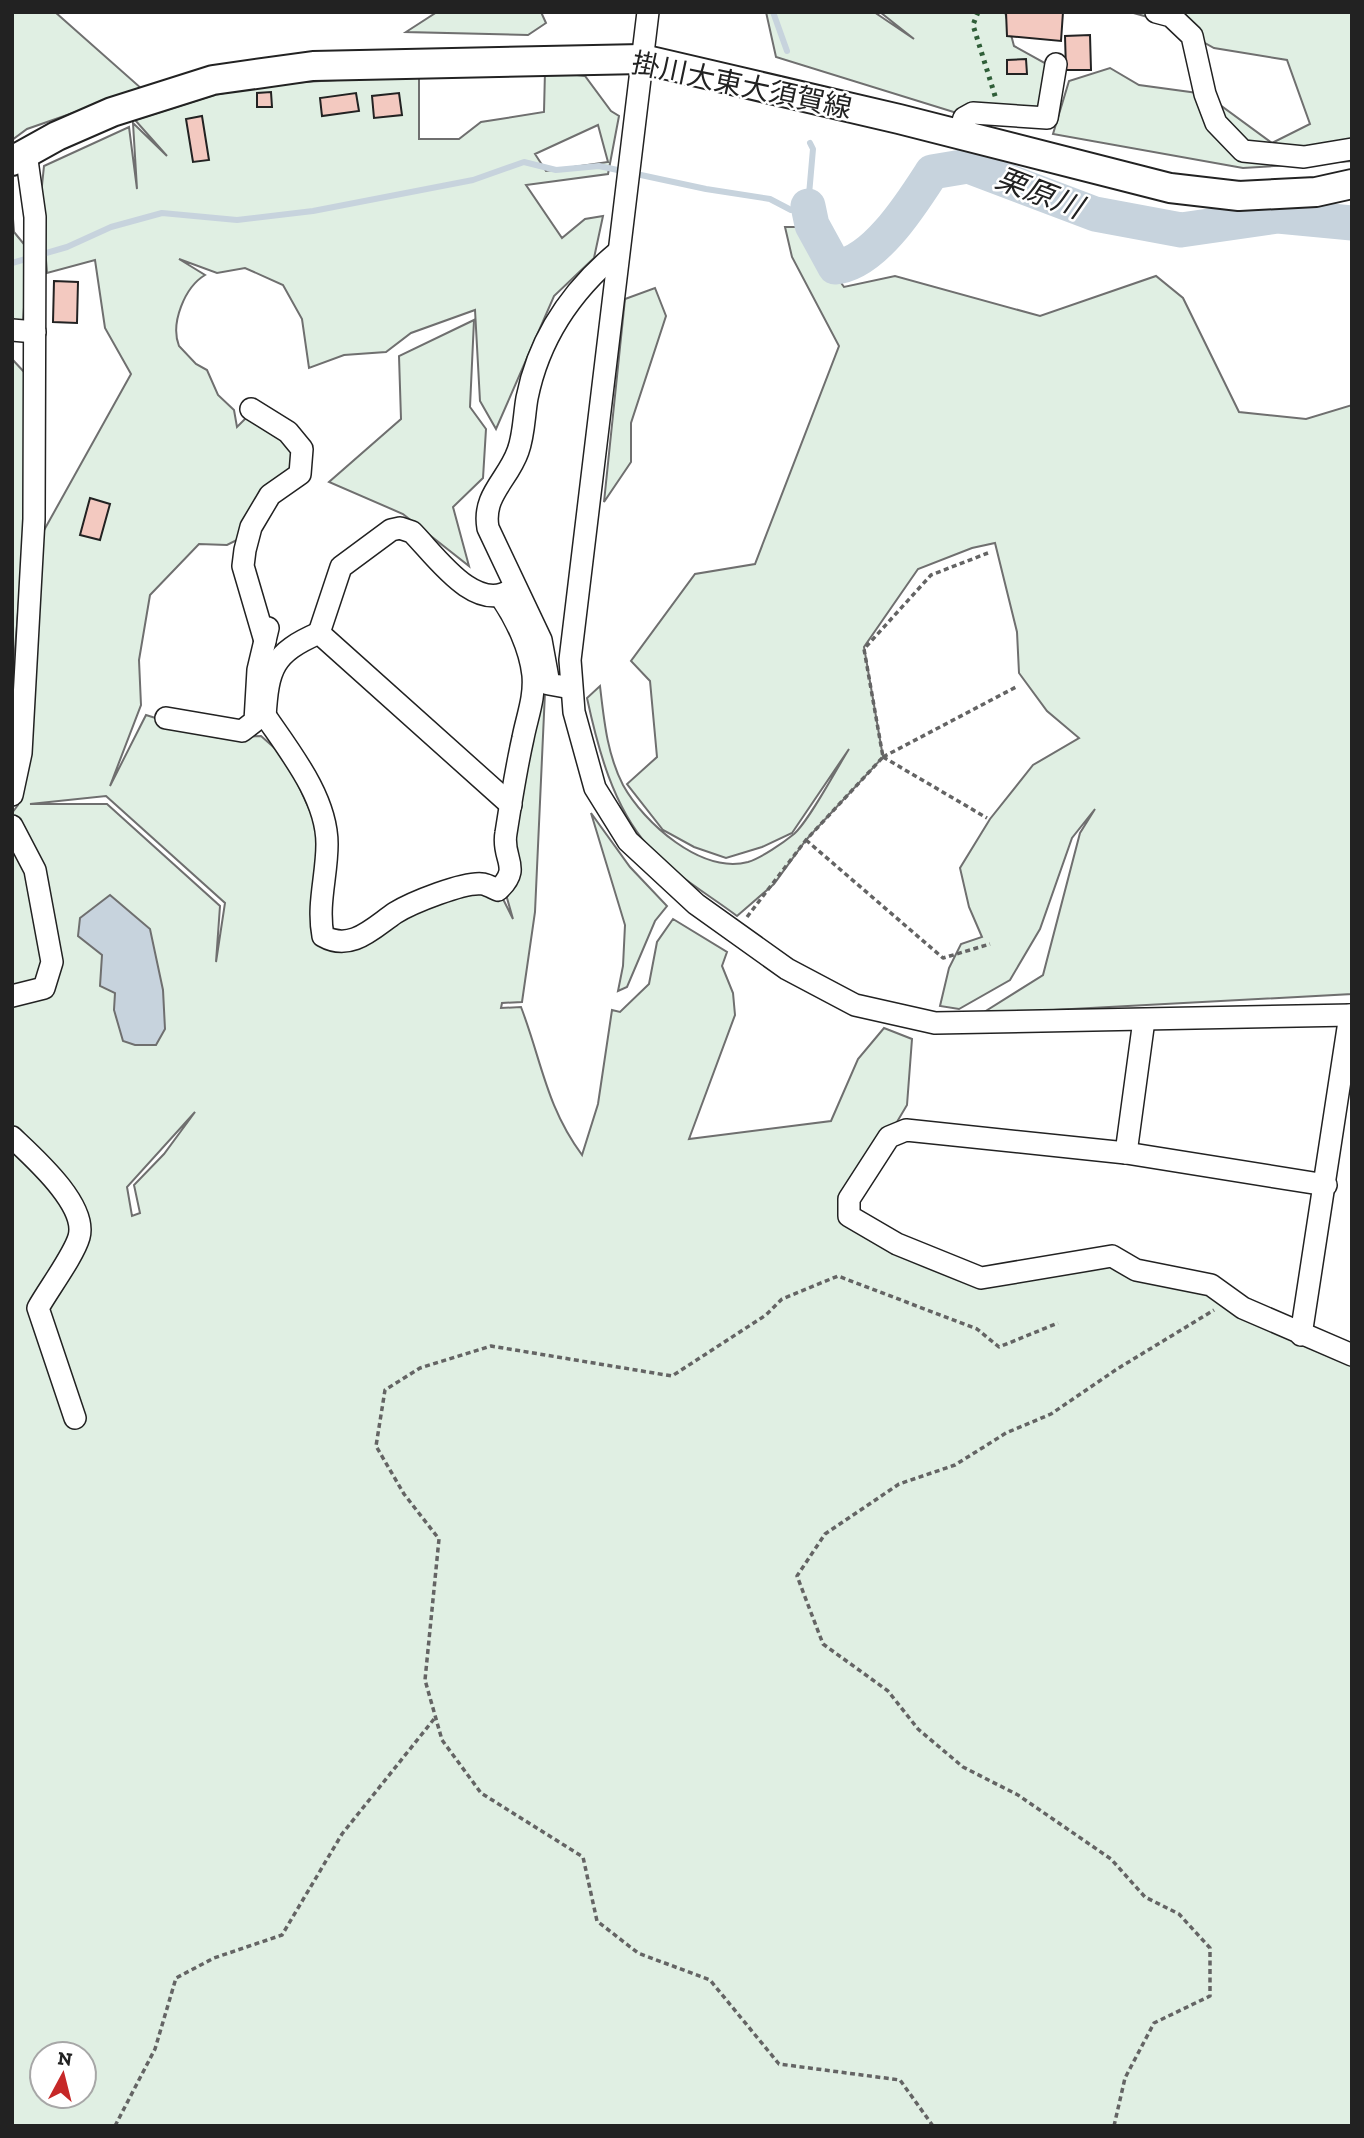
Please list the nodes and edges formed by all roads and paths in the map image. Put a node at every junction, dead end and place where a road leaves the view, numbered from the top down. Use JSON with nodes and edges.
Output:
{"nodes":[{"id":1,"x":648,"y":12,"type":"edge"},
{"id":2,"x":1156,"y":12,"type":"edge"},
{"id":3,"x":642,"y":59,"type":"junction"},
{"id":4,"x":1056,"y":64,"type":"dead end"},
{"id":5,"x":959,"y":134,"type":"junction"},
{"id":6,"x":1352,"y":149,"type":"edge"},
{"id":7,"x":19,"y":157,"type":"edge"},
{"id":8,"x":1352,"y":184,"type":"edge"},
{"id":9,"x":618,"y":252,"type":"junction"},
{"id":10,"x":12,"y":330,"type":"edge"},
{"id":11,"x":35,"y":332,"type":"junction"},
{"id":12,"x":251,"y":409,"type":"dead end"},
{"id":13,"x":988,"y":554,"type":"dead end"},
{"id":14,"x":264,"y":592,"type":"dead end"},
{"id":15,"x":508,"y":592,"type":"junction"},
{"id":16,"x":319,"y":633,"type":"junction"},
{"id":17,"x":265,"y":641,"type":"junction"},
{"id":18,"x":1016,"y":687,"type":"dead end"},
{"id":19,"x":571,"y":688,"type":"junction"},
{"id":20,"x":261,"y":711,"type":"junction"},
{"id":21,"x":166,"y":718,"type":"dead end"},
{"id":22,"x":883,"y":757,"type":"junction"},
{"id":23,"x":12,"y":795,"type":"edge"},
{"id":24,"x":511,"y":805,"type":"junction"},
{"id":25,"x":987,"y":818,"type":"dead end"},
{"id":26,"x":12,"y":826,"type":"edge"},
{"id":27,"x":806,"y":840,"type":"junction"},
{"id":28,"x":736,"y":932,"type":"junction"},
{"id":29,"x":990,"y":944,"type":"dead end"},
{"id":30,"x":12,"y":996,"type":"edge"},
{"id":31,"x":1351,"y":1015,"type":"edge"},
{"id":32,"x":1144,"y":1020,"type":"junction"},
{"id":33,"x":12,"y":1137,"type":"edge"},
{"id":34,"x":1126,"y":1153,"type":"junction"},
{"id":35,"x":1326,"y":1185,"type":"junction"},
{"id":36,"x":1218,"y":1307,"type":"dead end"},
{"id":37,"x":1058,"y":1323,"type":"dead end"},
{"id":38,"x":1301,"y":1335,"type":"junction"},
{"id":39,"x":1352,"y":1355,"type":"edge"},
{"id":40,"x":75,"y":1418,"type":"dead end"},
{"id":41,"x":435,"y":1717,"type":"junction"},
{"id":42,"x":115,"y":2126,"type":"edge"},
{"id":43,"x":933,"y":2126,"type":"edge"},
{"id":44,"x":1114,"y":2126,"type":"edge"}],
"edges":[{"from":1,"to":3,"type":"street"},
{"from":2,"to":6,"type":"street"},
{"from":3,"to":5,"type":"main road","name":"掛川大東大須賀線"},
{"from":3,"to":7,"type":"main road","name":"掛川大東大須賀線"},
{"from":3,"to":9,"type":"street"},
{"from":4,"to":5,"type":"street"},
{"from":5,"to":8,"type":"main road","name":"掛川大東大須賀線"},
{"from":7,"to":11,"type":"street"},
{"from":9,"to":15,"type":"street"},
{"from":9,"to":19,"type":"street"},
{"from":10,"to":11,"type":"street"},
{"from":11,"to":23,"type":"street"},
{"from":12,"to":17,"type":"street"},
{"from":13,"to":22,"type":"path"},
{"from":14,"to":17,"type":"street"},
{"from":15,"to":16,"type":"street"},
{"from":15,"to":19,"type":"street"},
{"from":15,"to":24,"type":"street"},
{"from":16,"to":20,"type":"street"},
{"from":16,"to":24,"type":"street"},
{"from":17,"to":20,"type":"street"},
{"from":18,"to":22,"type":"path"},
{"from":19,"to":28,"type":"street"},
{"from":20,"to":21,"type":"street"},
{"from":20,"to":24,"type":"street"},
{"from":22,"to":25,"type":"path"},
{"from":22,"to":27,"type":"path"},
{"from":26,"to":30,"type":"street"},
{"from":27,"to":28,"type":"path"},
{"from":27,"to":29,"type":"path"},
{"from":28,"to":32,"type":"street"},
{"from":31,"to":32,"type":"street"},
{"from":31,"to":35,"type":"street"},
{"from":32,"to":34,"type":"street"},
{"from":33,"to":40,"type":"street"},
{"from":34,"to":35,"type":"street"},
{"from":34,"to":38,"type":"street"},
{"from":35,"to":38,"type":"street"},
{"from":36,"to":44,"type":"path"},
{"from":37,"to":41,"type":"path"},
{"from":38,"to":39,"type":"street"},
{"from":41,"to":42,"type":"path"},
{"from":41,"to":43,"type":"path"}]}
